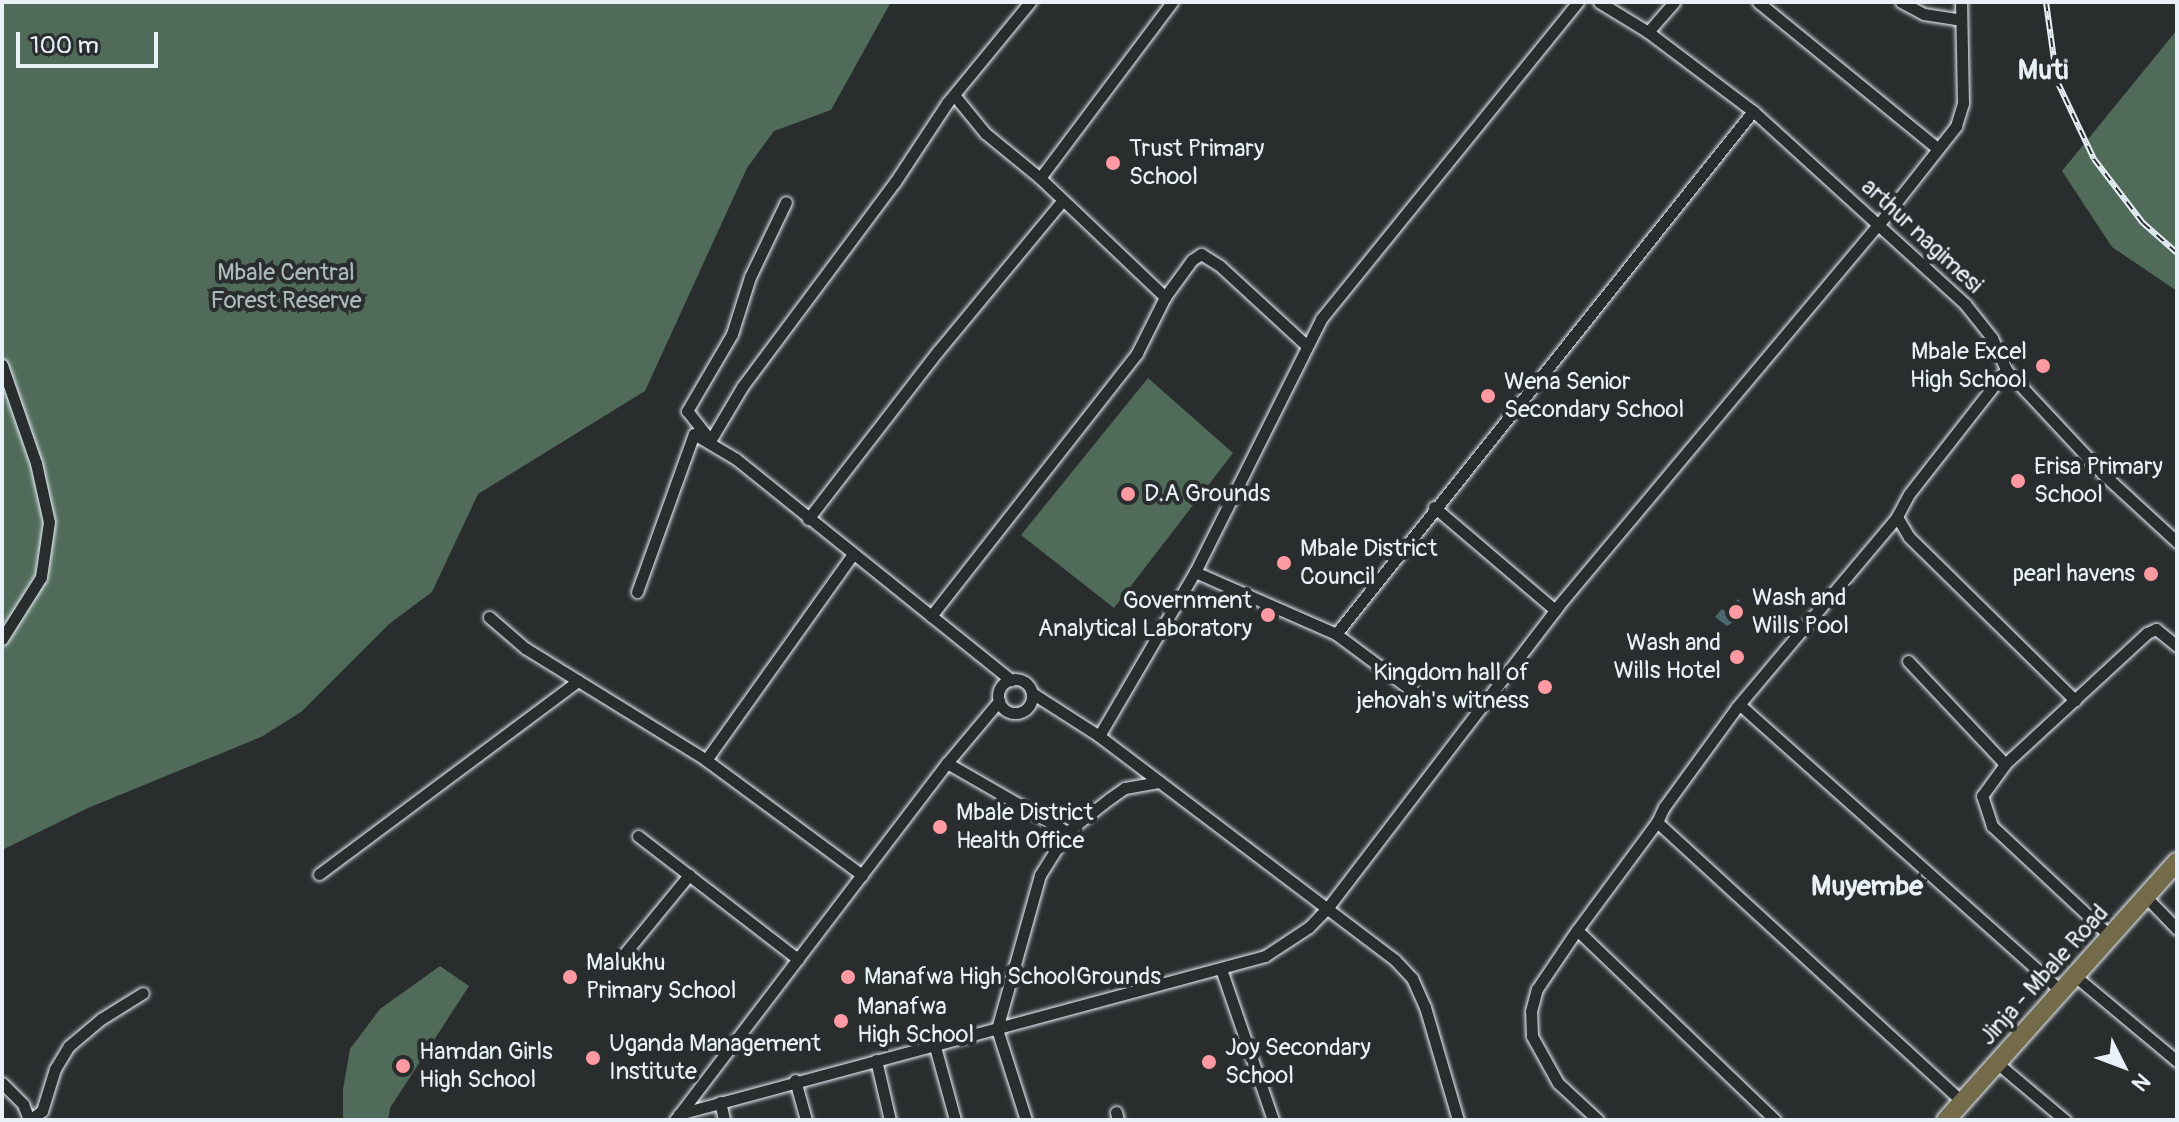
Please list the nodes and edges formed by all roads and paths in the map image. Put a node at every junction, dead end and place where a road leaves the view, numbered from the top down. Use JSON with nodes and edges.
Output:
{"nodes":[{"id":1,"x":1030,"y":2,"type":"edge"},
{"id":2,"x":1172,"y":2,"type":"edge"},
{"id":3,"x":1578,"y":2,"type":"edge"},
{"id":4,"x":1599,"y":2,"type":"edge"},
{"id":5,"x":1674,"y":2,"type":"edge"},
{"id":6,"x":1758,"y":2,"type":"edge"},
{"id":7,"x":1901,"y":2,"type":"edge"},
{"id":8,"x":1961,"y":2,"type":"edge"},
{"id":9,"x":1961,"y":20,"type":"junction"},
{"id":10,"x":1648,"y":32,"type":"junction"},
{"id":11,"x":954,"y":95,"type":"junction"},
{"id":12,"x":1753,"y":111,"type":"junction"},
{"id":13,"x":1938,"y":149,"type":"junction"},
{"id":14,"x":1040,"y":178,"type":"junction"},
{"id":15,"x":1062,"y":201,"type":"junction"},
{"id":16,"x":786,"y":202,"type":"dead end"},
{"id":17,"x":1879,"y":224,"type":"junction"},
{"id":18,"x":1165,"y":297,"type":"junction"},
{"id":19,"x":1306,"y":345,"type":"junction"},
{"id":20,"x":2,"y":365,"type":"edge"},
{"id":21,"x":2006,"y":370,"type":"junction"},
{"id":22,"x":710,"y":441,"type":"junction"},
{"id":23,"x":1434,"y":507,"type":"junction"},
{"id":24,"x":1897,"y":517,"type":"junction"},
{"id":25,"x":808,"y":519,"type":"junction"},
{"id":26,"x":2177,"y":542,"type":"edge"},
{"id":27,"x":852,"y":555,"type":"junction"},
{"id":28,"x":1195,"y":572,"type":"junction"},
{"id":29,"x":637,"y":592,"type":"dead end"},
{"id":30,"x":1555,"y":610,"type":"junction"},
{"id":31,"x":931,"y":616,"type":"junction"},
{"id":32,"x":489,"y":617,"type":"dead end"},
{"id":33,"x":1336,"y":634,"type":"junction"},
{"id":34,"x":2,"y":639,"type":"edge"},
{"id":35,"x":2177,"y":646,"type":"edge"},
{"id":36,"x":1908,"y":661,"type":"dead end"},
{"id":37,"x":1011,"y":680,"type":"junction"},
{"id":38,"x":578,"y":681,"type":"junction"},
{"id":39,"x":1032,"y":693,"type":"junction"},
{"id":40,"x":1425,"y":700,"type":"dead end"},
{"id":41,"x":2075,"y":700,"type":"junction"},
{"id":42,"x":999,"y":701,"type":"junction"},
{"id":43,"x":1740,"y":705,"type":"junction"},
{"id":44,"x":1099,"y":736,"type":"junction"},
{"id":45,"x":706,"y":760,"type":"junction"},
{"id":46,"x":947,"y":763,"type":"junction"},
{"id":47,"x":2005,"y":764,"type":"junction"},
{"id":48,"x":1159,"y":782,"type":"junction"},
{"id":49,"x":1657,"y":822,"type":"junction"},
{"id":50,"x":1067,"y":832,"type":"junction"},
{"id":51,"x":638,"y":836,"type":"dead end"},
{"id":52,"x":2177,"y":862,"type":"edge"},
{"id":53,"x":319,"y":874,"type":"dead end"},
{"id":54,"x":689,"y":875,"type":"junction"},
{"id":55,"x":862,"y":875,"type":"junction"},
{"id":56,"x":2147,"y":898,"type":"junction"},
{"id":57,"x":1329,"y":906,"type":"junction"},
{"id":58,"x":2177,"y":929,"type":"edge"},
{"id":59,"x":1577,"y":930,"type":"junction"},
{"id":60,"x":2111,"y":937,"type":"junction"},
{"id":61,"x":620,"y":959,"type":"dead end"},
{"id":62,"x":798,"y":959,"type":"junction"},
{"id":63,"x":1221,"y":969,"type":"junction"},
{"id":64,"x":2075,"y":976,"type":"junction"},
{"id":65,"x":2062,"y":992,"type":"junction"},
{"id":66,"x":143,"y":993,"type":"dead end"},
{"id":67,"x":997,"y":1029,"type":"junction"},
{"id":68,"x":934,"y":1043,"type":"junction"},
{"id":69,"x":876,"y":1060,"type":"junction"},
{"id":70,"x":2177,"y":1061,"type":"edge"},
{"id":71,"x":1997,"y":1063,"type":"junction"},
{"id":72,"x":795,"y":1080,"type":"junction"},
{"id":73,"x":2,"y":1083,"type":"edge"},
{"id":74,"x":1962,"y":1101,"type":"junction"},
{"id":75,"x":720,"y":1102,"type":"junction"},
{"id":76,"x":677,"y":1117,"type":"edge"},
{"id":77,"x":30,"y":1120,"type":"edge"},
{"id":78,"x":724,"y":1120,"type":"edge"},
{"id":79,"x":806,"y":1120,"type":"edge"},
{"id":80,"x":890,"y":1120,"type":"edge"},
{"id":81,"x":955,"y":1120,"type":"edge"},
{"id":82,"x":1026,"y":1120,"type":"edge"},
{"id":83,"x":1273,"y":1120,"type":"edge"},
{"id":84,"x":1458,"y":1120,"type":"edge"},
{"id":85,"x":1598,"y":1120,"type":"edge"},
{"id":86,"x":1775,"y":1120,"type":"edge"},
{"id":87,"x":1946,"y":1120,"type":"edge"},
{"id":88,"x":2065,"y":1120,"type":"edge"}],
"edges":[{"from":1,"to":11,"type":"street"},
{"from":2,"to":14,"type":"street"},
{"from":3,"to":19,"type":"street"},
{"from":4,"to":10,"type":"street","name":"arthur nagimesi"},
{"from":5,"to":10,"type":"street"},
{"from":6,"to":13,"type":"street"},
{"from":7,"to":9,"type":"street"},
{"from":8,"to":9,"type":"street"},
{"from":9,"to":13,"type":"street"},
{"from":10,"to":12,"type":"street","name":"arthur nagimesi"},
{"from":11,"to":14,"type":"street"},
{"from":11,"to":22,"type":"street"},
{"from":12,"to":17,"type":"street","name":"arthur nagimesi"},
{"from":12,"to":23,"type":"street"},
{"from":13,"to":17,"type":"street"},
{"from":14,"to":15,"type":"street"},
{"from":15,"to":18,"type":"street"},
{"from":15,"to":25,"type":"street"},
{"from":16,"to":22,"type":"street"},
{"from":17,"to":21,"type":"street","name":"arthur nagimesi"},
{"from":17,"to":30,"type":"street"},
{"from":18,"to":19,"type":"street"},
{"from":18,"to":31,"type":"street"},
{"from":19,"to":28,"type":"street"},
{"from":20,"to":34,"type":"street"},
{"from":21,"to":24,"type":"street"},
{"from":21,"to":26,"type":"street","name":"arthur nagimesi"},
{"from":22,"to":25,"type":"street"},
{"from":22,"to":29,"type":"street"},
{"from":23,"to":30,"type":"street"},
{"from":23,"to":33,"type":"street"},
{"from":24,"to":41,"type":"street"},
{"from":24,"to":43,"type":"street"},
{"from":25,"to":27,"type":"street"},
{"from":27,"to":31,"type":"street"},
{"from":27,"to":45,"type":"street"},
{"from":28,"to":33,"type":"street"},
{"from":28,"to":44,"type":"street"},
{"from":30,"to":57,"type":"street"},
{"from":31,"to":37,"type":"street"},
{"from":32,"to":38,"type":"street"},
{"from":33,"to":40,"type":"street"},
{"from":35,"to":41,"type":"street"},
{"from":36,"to":47,"type":"street"},
{"from":37,"to":39,"type":"street"},
{"from":37,"to":42,"type":"street"},
{"from":38,"to":45,"type":"street"},
{"from":38,"to":53,"type":"street"},
{"from":39,"to":42,"type":"street"},
{"from":39,"to":44,"type":"street"},
{"from":41,"to":47,"type":"street"},
{"from":42,"to":46,"type":"street"},
{"from":43,"to":49,"type":"street"},
{"from":43,"to":65,"type":"street"},
{"from":44,"to":48,"type":"street"},
{"from":45,"to":55,"type":"street"},
{"from":46,"to":50,"type":"street"},
{"from":46,"to":55,"type":"street"},
{"from":47,"to":60,"type":"street"},
{"from":48,"to":50,"type":"street"},
{"from":48,"to":57,"type":"street"},
{"from":49,"to":59,"type":"street"},
{"from":49,"to":74,"type":"street"},
{"from":50,"to":67,"type":"street"},
{"from":51,"to":54,"type":"street"},
{"from":52,"to":56,"type":"main road","name":"Jinja - Mbale Road"},
{"from":54,"to":61,"type":"street"},
{"from":54,"to":62,"type":"street"},
{"from":55,"to":62,"type":"street"},
{"from":56,"to":58,"type":"street"},
{"from":56,"to":60,"type":"main road","name":"Jinja - Mbale Road"},
{"from":57,"to":63,"type":"street"},
{"from":57,"to":84,"type":"street"},
{"from":59,"to":85,"type":"street"},
{"from":59,"to":86,"type":"street"},
{"from":60,"to":64,"type":"main road","name":"Jinja - Mbale Road"},
{"from":62,"to":76,"type":"street"},
{"from":63,"to":67,"type":"street"},
{"from":63,"to":83,"type":"street"},
{"from":64,"to":65,"type":"main road","name":"Jinja - Mbale Road"},
{"from":64,"to":70,"type":"street"},
{"from":65,"to":71,"type":"main road","name":"Jinja - Mbale Road"},
{"from":66,"to":77,"type":"street"},
{"from":67,"to":68,"type":"street"},
{"from":67,"to":82,"type":"street"},
{"from":68,"to":69,"type":"street"},
{"from":68,"to":81,"type":"street"},
{"from":69,"to":72,"type":"street"},
{"from":69,"to":80,"type":"street"},
{"from":71,"to":74,"type":"main road","name":"Jinja - Mbale Road"},
{"from":71,"to":88,"type":"street"},
{"from":72,"to":75,"type":"street"},
{"from":72,"to":79,"type":"street"},
{"from":73,"to":77,"type":"street"},
{"from":74,"to":87,"type":"main road","name":"Jinja - Mbale Road"},
{"from":75,"to":76,"type":"street"},
{"from":75,"to":78,"type":"street"}]}
